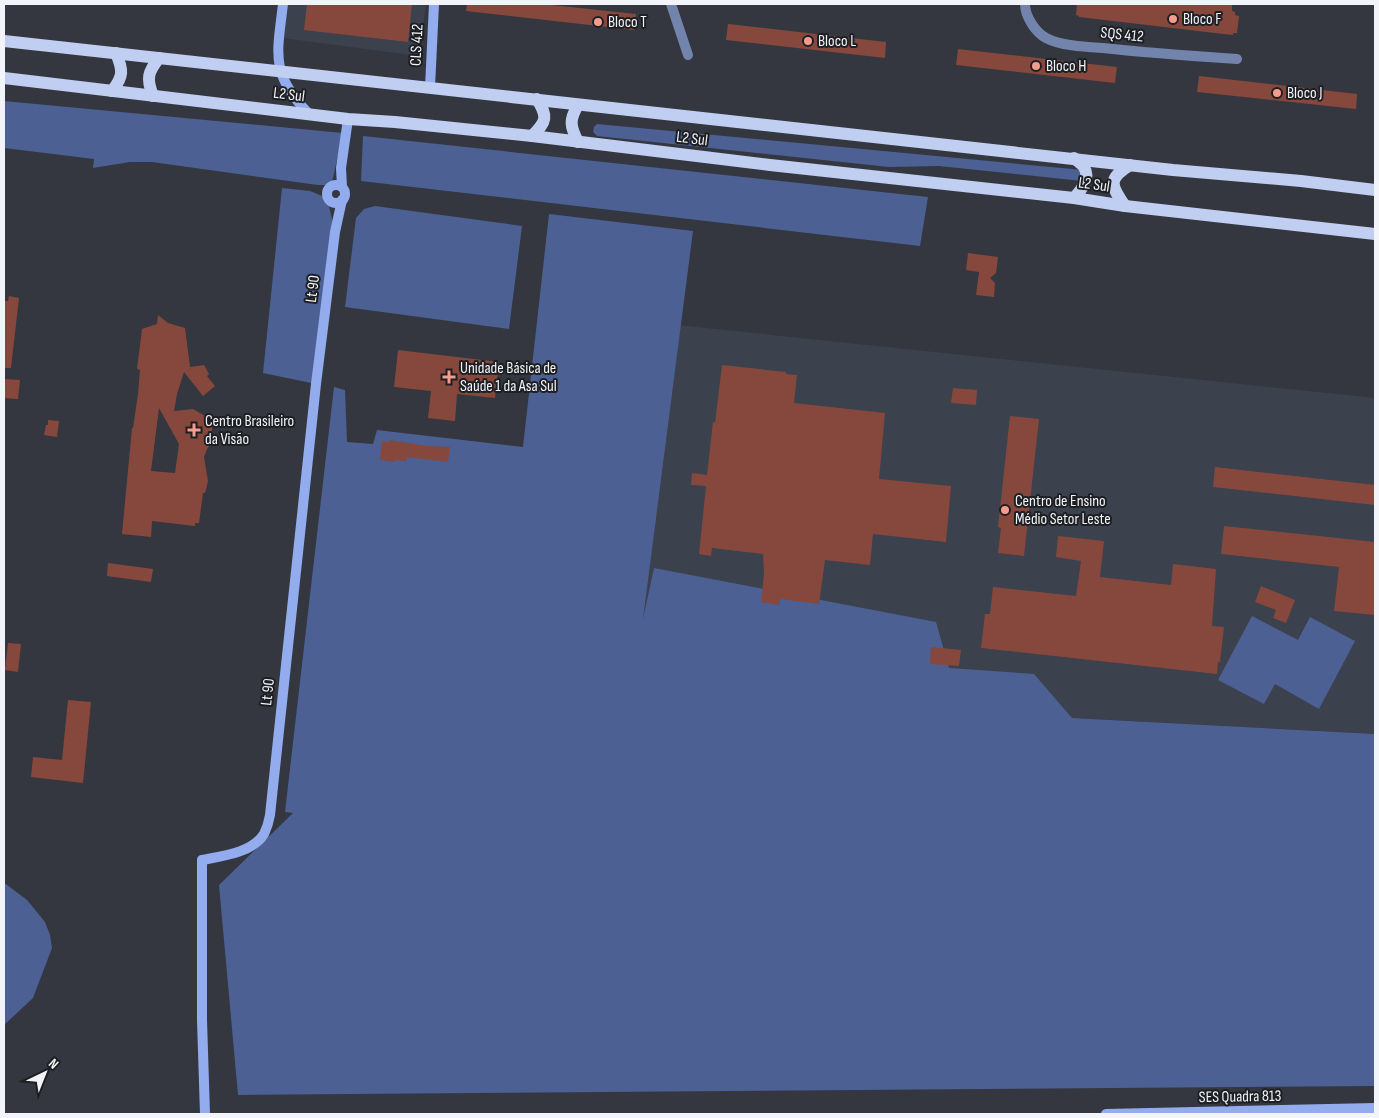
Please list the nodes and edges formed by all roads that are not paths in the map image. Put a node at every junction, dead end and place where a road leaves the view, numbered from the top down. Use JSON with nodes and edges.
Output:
{"nodes":[{"id":1,"x":283,"y":4,"type":"edge"},
{"id":2,"x":434,"y":4,"type":"edge"},
{"id":3,"x":671,"y":4,"type":"edge"},
{"id":4,"x":1025,"y":4,"type":"edge"},
{"id":5,"x":4,"y":41,"type":"edge"},
{"id":6,"x":116,"y":53,"type":"junction"},
{"id":7,"x":688,"y":55,"type":"dead end"},
{"id":8,"x":159,"y":58,"type":"junction"},
{"id":9,"x":1237,"y":59,"type":"dead end"},
{"id":10,"x":280,"y":71,"type":"junction"},
{"id":11,"x":4,"y":78,"type":"edge"},
{"id":12,"x":430,"y":87,"type":"junction"},
{"id":13,"x":112,"y":91,"type":"junction"},
{"id":14,"x":152,"y":96,"type":"junction"},
{"id":15,"x":537,"y":99,"type":"junction"},
{"id":16,"x":578,"y":104,"type":"junction"},
{"id":17,"x":309,"y":114,"type":"junction"},
{"id":18,"x":348,"y":119,"type":"junction"},
{"id":19,"x":532,"y":136,"type":"junction"},
{"id":20,"x":578,"y":142,"type":"junction"},
{"id":21,"x":1074,"y":158,"type":"junction"},
{"id":22,"x":1130,"y":165,"type":"junction"},
{"id":23,"x":338,"y":186,"type":"junction"},
{"id":24,"x":1375,"y":190,"type":"edge"},
{"id":25,"x":1074,"y":198,"type":"junction"},
{"id":26,"x":342,"y":200,"type":"junction"},
{"id":27,"x":331,"y":202,"type":"junction"},
{"id":28,"x":1125,"y":206,"type":"junction"},
{"id":29,"x":335,"y":232,"type":"junction"},
{"id":30,"x":1375,"y":234,"type":"edge"},
{"id":31,"x":1375,"y":1108,"type":"edge"},
{"id":32,"x":205,"y":1114,"type":"edge"},
{"id":33,"x":1106,"y":1114,"type":"edge"}],
"edges":[{"from":1,"to":10,"type":"street"},
{"from":2,"to":12,"type":"street","name":"CLS 412"},
{"from":3,"to":7,"type":"street"},
{"from":4,"to":9,"type":"street","name":"SQS 412"},
{"from":5,"to":6,"type":"main road","name":"L2 Sul"},
{"from":6,"to":8,"type":"main road","name":"L2 Sul"},
{"from":6,"to":13,"type":"main road"},
{"from":8,"to":10,"type":"main road","name":"L2 Sul"},
{"from":8,"to":14,"type":"main road"},
{"from":10,"to":12,"type":"main road","name":"L2 Sul"},
{"from":10,"to":17,"type":"street"},
{"from":11,"to":13,"type":"main road","name":"L2 Sul"},
{"from":12,"to":15,"type":"main road","name":"L2 Sul"},
{"from":13,"to":14,"type":"main road","name":"L2 Sul"},
{"from":14,"to":17,"type":"main road","name":"L2 Sul"},
{"from":15,"to":16,"type":"main road","name":"L2 Sul"},
{"from":15,"to":19,"type":"main road"},
{"from":16,"to":20,"type":"main road"},
{"from":16,"to":21,"type":"main road","name":"L2 Sul"},
{"from":17,"to":18,"type":"main road","name":"L2 Sul"},
{"from":18,"to":19,"type":"main road","name":"L2 Sul"},
{"from":18,"to":23,"type":"street"},
{"from":19,"to":20,"type":"main road","name":"L2 Sul"},
{"from":20,"to":25,"type":"main road","name":"L2 Sul"},
{"from":21,"to":22,"type":"main road","name":"L2 Sul"},
{"from":21,"to":25,"type":"main road"},
{"from":22,"to":24,"type":"main road","name":"L2 Sul"},
{"from":22,"to":28,"type":"main road"},
{"from":23,"to":26,"type":"street"},
{"from":23,"to":27,"type":"street"},
{"from":25,"to":28,"type":"main road","name":"L2 Sul"},
{"from":26,"to":27,"type":"street"},
{"from":26,"to":29,"type":"street","name":"Lt 90"},
{"from":27,"to":29,"type":"street","name":"Lt 90"},
{"from":28,"to":30,"type":"main road","name":"L2 Sul"},
{"from":29,"to":32,"type":"street","name":"Lt 90"},
{"from":31,"to":33,"type":"street","name":"SES Quadra 813"}]}
